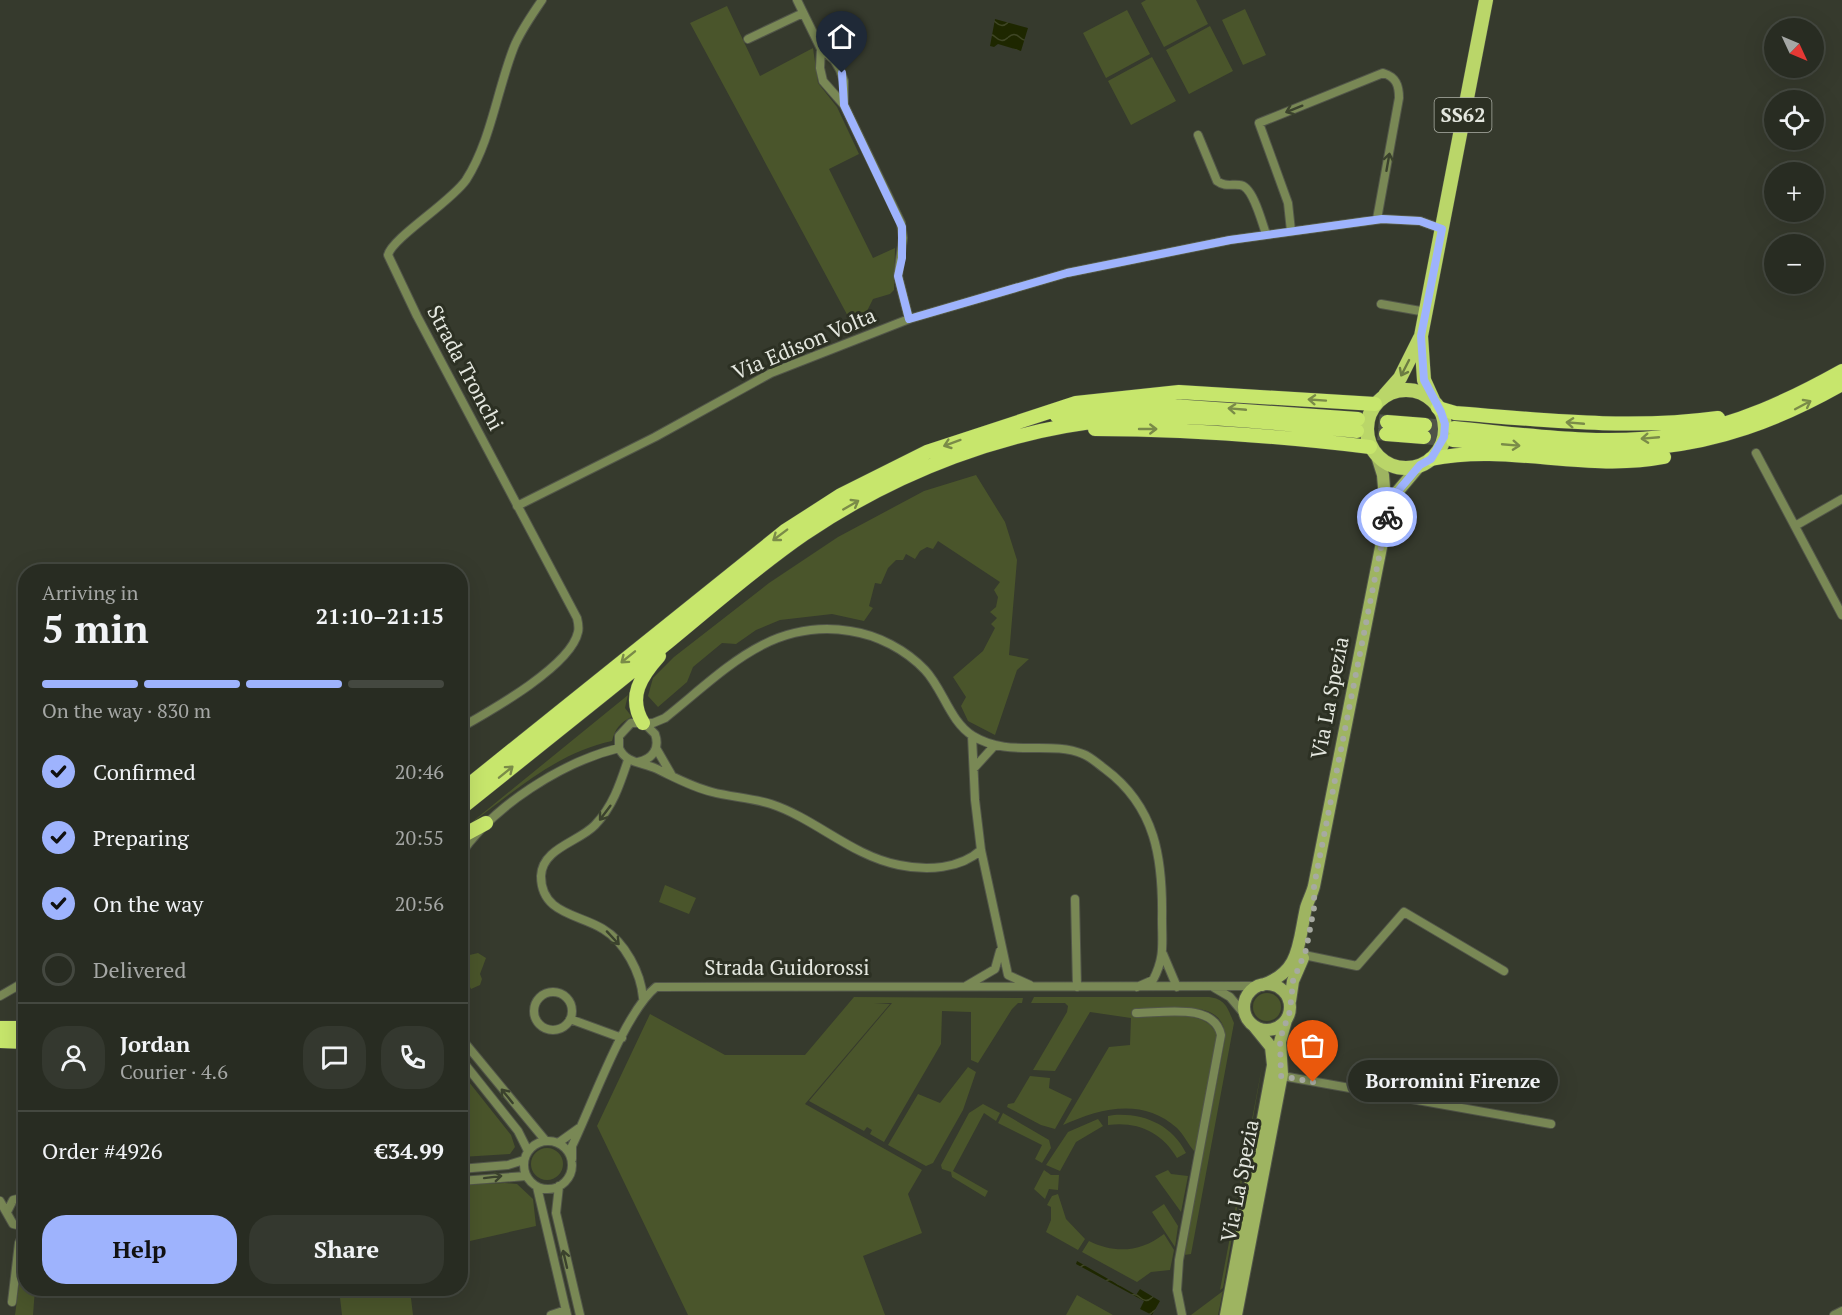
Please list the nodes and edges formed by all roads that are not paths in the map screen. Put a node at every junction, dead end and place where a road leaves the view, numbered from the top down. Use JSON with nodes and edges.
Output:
{"nodes":[{"id":1,"x":542,"y":0,"type":"edge"},
{"id":2,"x":797,"y":0,"type":"edge"},
{"id":3,"x":1486,"y":0,"type":"edge"},
{"id":4,"x":803,"y":13,"type":"junction"},
{"id":5,"x":748,"y":39,"type":"dead end"},
{"id":6,"x":821,"y":49,"type":"junction"},
{"id":7,"x":844,"y":105,"type":"junction"},
{"id":8,"x":1198,"y":135,"type":"dead end"},
{"id":9,"x":1377,"y":219,"type":"junction"},
{"id":10,"x":1442,"y":229,"type":"junction"},
{"id":11,"x":1291,"y":231,"type":"junction"},
{"id":12,"x":1266,"y":234,"type":"junction"},
{"id":13,"x":1381,"y":303,"type":"dead end"},
{"id":14,"x":1426,"y":312,"type":"junction"},
{"id":15,"x":909,"y":319,"type":"junction"},
{"id":16,"x":1421,"y":336,"type":"junction"},
{"id":17,"x":1842,"y":371,"type":"edge"},
{"id":18,"x":1842,"y":384,"type":"edge"},
{"id":19,"x":1380,"y":400,"type":"junction"},
{"id":20,"x":1436,"y":405,"type":"junction"},
{"id":21,"x":1780,"y":410,"type":"junction"},
{"id":22,"x":1007,"y":425,"type":"junction"},
{"id":23,"x":1387,"y":428,"type":"tunnel mouth"},
{"id":24,"x":1048,"y":430,"type":"junction"},
{"id":25,"x":1424,"y":431,"type":"tunnel mouth"},
{"id":26,"x":1453,"y":434,"type":"tunnel mouth"},
{"id":27,"x":1374,"y":451,"type":"junction"},
{"id":28,"x":1756,"y":453,"type":"dead end"},
{"id":29,"x":1425,"y":462,"type":"junction"},
{"id":30,"x":1842,"y":499,"type":"edge"},
{"id":31,"x":517,"y":507,"type":"junction"},
{"id":32,"x":1387,"y":517,"type":"junction"},
{"id":33,"x":1795,"y":526,"type":"junction"},
{"id":34,"x":735,"y":588,"type":"junction"},
{"id":35,"x":1842,"y":615,"type":"edge"},
{"id":36,"x":665,"y":718,"type":"junction"},
{"id":37,"x":468,"y":723,"type":"edge"},
{"id":38,"x":644,"y":724,"type":"junction"},
{"id":39,"x":656,"y":736,"type":"junction"},
{"id":40,"x":972,"y":736,"type":"junction"},
{"id":41,"x":995,"y":745,"type":"junction"},
{"id":42,"x":619,"y":748,"type":"junction"},
{"id":43,"x":656,"y":748,"type":"junction"},
{"id":44,"x":628,"y":760,"type":"junction"},
{"id":45,"x":638,"y":762,"type":"junction"},
{"id":46,"x":975,"y":768,"type":"junction"},
{"id":47,"x":675,"y":779,"type":"junction"},
{"id":48,"x":468,"y":786,"type":"edge"},
{"id":49,"x":468,"y":803,"type":"edge"},
{"id":50,"x":486,"y":823,"type":"junction"},
{"id":51,"x":468,"y":833,"type":"edge"},
{"id":52,"x":468,"y":845,"type":"edge"},
{"id":53,"x":981,"y":850,"type":"junction"},
{"id":54,"x":967,"y":862,"type":"junction"},
{"id":55,"x":985,"y":869,"type":"junction"},
{"id":56,"x":1314,"y":886,"type":"junction"},
{"id":57,"x":1075,"y":899,"type":"dead end"},
{"id":58,"x":1001,"y":949,"type":"junction"},
{"id":59,"x":1163,"y":954,"type":"junction"},
{"id":60,"x":1304,"y":956,"type":"junction"},
{"id":61,"x":1504,"y":971,"type":"dead end"},
{"id":62,"x":1260,"y":985,"type":"junction"},
{"id":63,"x":18,"y":986,"type":"edge"},
{"id":64,"x":966,"y":986,"type":"junction"},
{"id":65,"x":1035,"y":987,"type":"junction"},
{"id":66,"x":1077,"y":987,"type":"junction"},
{"id":67,"x":1137,"y":987,"type":"junction"},
{"id":68,"x":1177,"y":987,"type":"junction"},
{"id":69,"x":1213,"y":987,"type":"junction"},
{"id":70,"x":0,"y":996,"type":"edge"},
{"id":71,"x":643,"y":998,"type":"junction"},
{"id":72,"x":1290,"y":1006,"type":"junction"},
{"id":73,"x":1136,"y":1013,"type":"dead end"},
{"id":74,"x":1245,"y":1015,"type":"junction"},
{"id":75,"x":570,"y":1019,"type":"junction"},
{"id":76,"x":1286,"y":1020,"type":"junction"},
{"id":77,"x":1254,"y":1026,"type":"junction"},
{"id":78,"x":0,"y":1028,"type":"edge"},
{"id":79,"x":18,"y":1028,"type":"edge"},
{"id":80,"x":622,"y":1038,"type":"junction"},
{"id":81,"x":0,"y":1041,"type":"edge"},
{"id":82,"x":18,"y":1042,"type":"edge"},
{"id":83,"x":468,"y":1047,"type":"edge"},
{"id":84,"x":468,"y":1068,"type":"edge"},
{"id":85,"x":1276,"y":1075,"type":"junction"},
{"id":86,"x":1551,"y":1124,"type":"dead end"},
{"id":87,"x":582,"y":1126,"type":"junction"},
{"id":88,"x":545,"y":1140,"type":"junction"},
{"id":89,"x":558,"y":1143,"type":"junction"},
{"id":90,"x":528,"y":1150,"type":"junction"},
{"id":91,"x":572,"y":1158,"type":"junction"},
{"id":92,"x":524,"y":1160,"type":"junction"},
{"id":93,"x":468,"y":1168,"type":"edge"},
{"id":94,"x":526,"y":1176,"type":"junction"},
{"id":95,"x":1259,"y":1177,"type":"junction"},
{"id":96,"x":468,"y":1179,"type":"edge"},
{"id":97,"x":560,"y":1186,"type":"junction"},
{"id":98,"x":537,"y":1187,"type":"junction"},
{"id":99,"x":0,"y":1196,"type":"edge"},
{"id":100,"x":18,"y":1199,"type":"edge"},
{"id":101,"x":13,"y":1200,"type":"junction"},
{"id":102,"x":0,"y":1201,"type":"edge"},
{"id":103,"x":7,"y":1212,"type":"junction"},
{"id":104,"x":18,"y":1225,"type":"edge"},
{"id":105,"x":18,"y":1258,"type":"edge"},
{"id":106,"x":12,"y":1302,"type":"dead end"},
{"id":107,"x":1842,"y":1311,"type":"edge"},
{"id":108,"x":567,"y":1312,"type":"edge"},
{"id":109,"x":551,"y":1315,"type":"edge"},
{"id":110,"x":580,"y":1315,"type":"edge"},
{"id":111,"x":1182,"y":1315,"type":"edge"},
{"id":112,"x":1226,"y":1315,"type":"edge"},
{"id":113,"x":1236,"y":1315,"type":"edge"},
{"id":114,"x":1834,"y":1315,"type":"edge"}],
"edges":[{"from":1,"to":31,"type":"street","name":"Strada Tronchi"},
{"from":2,"to":4,"type":"street"},
{"from":3,"to":10,"type":"main road","name":"Via La Spezia","number":"SS62"},
{"from":4,"to":5,"type":"street"},
{"from":4,"to":6,"type":"street"},
{"from":6,"to":7,"type":"street"},
{"from":6,"to":7,"type":"street"},
{"from":7,"to":15,"type":"street"},
{"from":8,"to":12,"type":"street"},
{"from":9,"to":10,"type":"street","name":"Via Edison Volta"},
{"from":9,"to":11,"type":"street","name":"Via Edison Volta"},
{"from":9,"to":11,"type":"street","one_way":true},
{"from":10,"to":14,"type":"main road","name":"Via La Spezia","number":"SS62"},
{"from":11,"to":12,"type":"street","name":"Via Edison Volta"},
{"from":12,"to":15,"type":"street","name":"Via Edison Volta"},
{"from":13,"to":14,"type":"street"},
{"from":14,"to":16,"type":"main road","name":"Via La Spezia","number":"SS62"},
{"from":15,"to":31,"type":"street","name":"Via Edison Volta"},
{"from":16,"to":19,"type":"main road","name":"Via La Spezia","one_way":true},
{"from":16,"to":20,"type":"main road","name":"Via La Spezia"},
{"from":17,"to":21,"type":"highway"},
{"from":21,"to":18,"type":"highway","one_way":true},
{"from":19,"to":20,"type":"main road"},
{"from":19,"to":22,"type":"highway","one_way":true},
{"from":19,"to":27,"type":"main road","name":"Via La Spezia"},
{"from":21,"to":20,"type":"highway","one_way":true},
{"from":20,"to":29,"type":"main road","name":"Via La Spezia"},
{"from":21,"to":26,"type":"highway"},
{"from":29,"to":21,"type":"highway","one_way":true},
{"from":24,"to":22,"type":"highway","one_way":true},
{"from":22,"to":48,"type":"highway","one_way":true},
{"from":23,"to":25,"type":"highway"},
{"from":24,"to":27,"type":"highway","one_way":true},
{"from":34,"to":24,"type":"highway","one_way":true},
{"from":27,"to":29,"type":"main road"},
{"from":27,"to":32,"type":"main road","name":"Via La Spezia"},
{"from":28,"to":33,"type":"street"},
{"from":29,"to":32,"type":"main road","name":"Via La Spezia"},
{"from":30,"to":33,"type":"street"},
{"from":31,"to":37,"type":"street","name":"Strada Tronchi"},
{"from":32,"to":56,"type":"main road","name":"Via La Spezia"},
{"from":33,"to":35,"type":"street"},
{"from":34,"to":38,"type":"highway"},
{"from":49,"to":34,"type":"highway","one_way":true},
{"from":36,"to":38,"type":"street"},
{"from":36,"to":39,"type":"street"},
{"from":36,"to":40,"type":"street"},
{"from":38,"to":39,"type":"street"},
{"from":38,"to":42,"type":"street"},
{"from":39,"to":43,"type":"street"},
{"from":40,"to":41,"type":"street"},
{"from":40,"to":46,"type":"street"},
{"from":41,"to":46,"type":"street"},
{"from":41,"to":59,"type":"street"},
{"from":42,"to":44,"type":"street"},
{"from":42,"to":50,"type":"street"},
{"from":43,"to":45,"type":"street"},
{"from":43,"to":47,"type":"street"},
{"from":44,"to":45,"type":"street"},
{"from":44,"to":71,"type":"street","one_way":true},
{"from":45,"to":47,"type":"street"},
{"from":46,"to":53,"type":"street"},
{"from":47,"to":54,"type":"street"},
{"from":50,"to":51,"type":"highway"},
{"from":50,"to":52,"type":"street"},
{"from":53,"to":54,"type":"street"},
{"from":53,"to":55,"type":"street"},
{"from":54,"to":55,"type":"street"},
{"from":55,"to":58,"type":"street"},
{"from":56,"to":60,"type":"main road","name":"Via La Spezia"},
{"from":56,"to":62,"type":"main road","name":"Via La Spezia"},
{"from":57,"to":66,"type":"street"},
{"from":58,"to":64,"type":"street"},
{"from":58,"to":65,"type":"street"},
{"from":59,"to":67,"type":"street"},
{"from":59,"to":68,"type":"street"},
{"from":60,"to":61,"type":"street"},
{"from":60,"to":72,"type":"main road","name":"Via La Spezia"},
{"from":62,"to":69,"type":"street","name":"Strada Guidorossi"},
{"from":62,"to":72,"type":"main road"},
{"from":62,"to":74,"type":"main road"},
{"from":63,"to":70,"type":"street"},
{"from":64,"to":65,"type":"street","name":"Strada Guidorossi"},
{"from":64,"to":71,"type":"street","name":"Strada Guidorossi"},
{"from":65,"to":66,"type":"street","name":"Strada Guidorossi"},
{"from":66,"to":67,"type":"street","name":"Strada Guidorossi"},
{"from":67,"to":68,"type":"street","name":"Strada Guidorossi"},
{"from":68,"to":69,"type":"street","name":"Strada Guidorossi"},
{"from":69,"to":74,"type":"street"},
{"from":71,"to":80,"type":"street"},
{"from":72,"to":76,"type":"main road","name":"Via La Spezia"},
{"from":73,"to":111,"type":"street"},
{"from":74,"to":77,"type":"main road","name":"Via La Spezia"},
{"from":75,"to":75,"type":"street"},
{"from":75,"to":80,"type":"street"},
{"from":76,"to":77,"type":"main road"},
{"from":76,"to":85,"type":"main road","name":"Via La Spezia"},
{"from":77,"to":85,"type":"main road","name":"Via La Spezia"},
{"from":78,"to":79,"type":"highway"},
{"from":80,"to":87,"type":"street"},
{"from":81,"to":82,"type":"highway"},
{"from":88,"to":83,"type":"street","one_way":true},
{"from":84,"to":90,"type":"street"},
{"from":85,"to":86,"type":"street"},
{"from":85,"to":95,"type":"main road","name":"Via La Spezia"},
{"from":87,"to":89,"type":"street"},
{"from":87,"to":91,"type":"street"},
{"from":88,"to":89,"type":"street"},
{"from":88,"to":90,"type":"street"},
{"from":89,"to":91,"type":"street"},
{"from":90,"to":92,"type":"street"},
{"from":91,"to":97,"type":"street"},
{"from":92,"to":93,"type":"street"},
{"from":92,"to":94,"type":"street"},
{"from":96,"to":94,"type":"street","one_way":true},
{"from":94,"to":98,"type":"street"},
{"from":95,"to":112,"type":"main road","name":"Via La Spezia"},
{"from":95,"to":113,"type":"main road","name":"Via La Spezia"},
{"from":97,"to":98,"type":"street"},
{"from":110,"to":97,"type":"street","one_way":true},
{"from":98,"to":108,"type":"street"},
{"from":99,"to":101,"type":"street"},
{"from":100,"to":101,"type":"street"},
{"from":101,"to":103,"type":"street"},
{"from":102,"to":103,"type":"street"},
{"from":103,"to":104,"type":"street"},
{"from":105,"to":106,"type":"street"},
{"from":107,"to":114,"type":"street"},
{"from":108,"to":109,"type":"street"}]}
